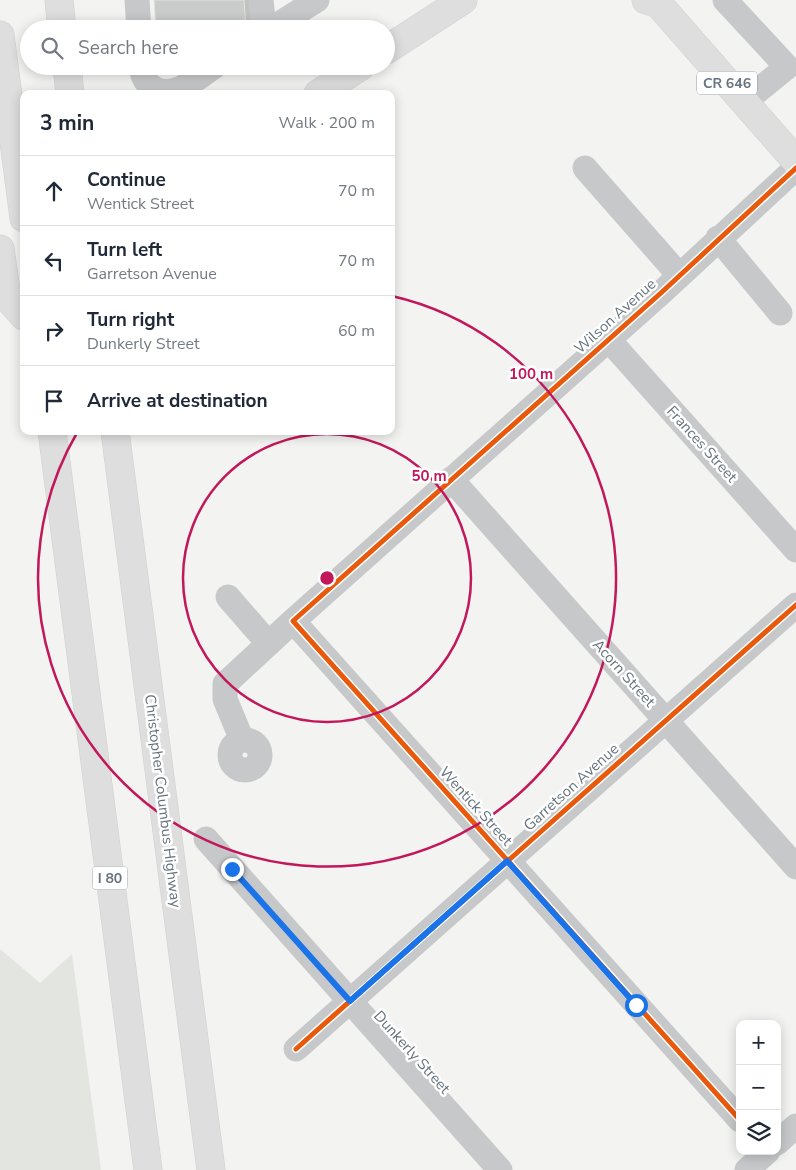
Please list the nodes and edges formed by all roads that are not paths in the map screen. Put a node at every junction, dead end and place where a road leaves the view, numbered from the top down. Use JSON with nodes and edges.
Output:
{"nodes":[{"id":1,"x":59,"y":0,"type":"edge"},
{"id":2,"x":137,"y":0,"type":"edge"},
{"id":3,"x":260,"y":0,"type":"edge"},
{"id":4,"x":317,"y":0,"type":"edge"},
{"id":5,"x":463,"y":0,"type":"edge"},
{"id":6,"x":726,"y":0,"type":"edge"},
{"id":7,"x":653,"y":1,"type":"edge"},
{"id":8,"x":61,"y":20,"type":"edge"},
{"id":9,"x":138,"y":20,"type":"edge"},
{"id":10,"x":263,"y":20,"type":"edge"},
{"id":11,"x":286,"y":20,"type":"edge"},
{"id":12,"x":0,"y":35,"type":"edge"},
{"id":13,"x":395,"y":44,"type":"edge"},
{"id":14,"x":68,"y":75,"type":"edge"},
{"id":15,"x":143,"y":75,"type":"edge"},
{"id":16,"x":201,"y":75,"type":"edge"},
{"id":17,"x":347,"y":75,"type":"edge"},
{"id":18,"x":70,"y":90,"type":"edge"},
{"id":19,"x":158,"y":90,"type":"edge"},
{"id":20,"x":175,"y":90,"type":"edge"},
{"id":21,"x":324,"y":90,"type":"edge"},
{"id":22,"x":744,"y":102,"type":"junction"},
{"id":23,"x":796,"y":161,"type":"edge"},
{"id":24,"x":585,"y":168,"type":"dead end"},
{"id":25,"x":796,"y":168,"type":"edge"},
{"id":26,"x":20,"y":188,"type":"edge"},
{"id":27,"x":718,"y":238,"type":"junction"},
{"id":28,"x":0,"y":250,"type":"edge"},
{"id":29,"x":679,"y":275,"type":"junction"},
{"id":30,"x":20,"y":312,"type":"edge"},
{"id":31,"x":780,"y":312,"type":"dead end"},
{"id":32,"x":608,"y":339,"type":"junction"},
{"id":33,"x":53,"y":435,"type":"edge"},
{"id":34,"x":115,"y":435,"type":"edge"},
{"id":35,"x":451,"y":479,"type":"junction"},
{"id":36,"x":796,"y":550,"type":"edge"},
{"id":37,"x":228,"y":597,"type":"dead end"},
{"id":38,"x":796,"y":605,"type":"edge"},
{"id":39,"x":293,"y":621,"type":"junction"},
{"id":40,"x":268,"y":644,"type":"junction"},
{"id":41,"x":666,"y":720,"type":"junction"},
{"id":42,"x":242,"y":740,"type":"dead end"},
{"id":43,"x":206,"y":839,"type":"dead end"},
{"id":44,"x":507,"y":861,"type":"junction"},
{"id":45,"x":796,"y":867,"type":"edge"},
{"id":46,"x":350,"y":1001,"type":"junction"},
{"id":47,"x":296,"y":1049,"type":"dead end"},
{"id":48,"x":736,"y":1116,"type":"edge"},
{"id":49,"x":796,"y":1126,"type":"edge"},
{"id":50,"x":781,"y":1139,"type":"edge"},
{"id":51,"x":764,"y":1155,"type":"edge"},
{"id":52,"x":148,"y":1170,"type":"edge"},
{"id":53,"x":211,"y":1170,"type":"edge"},
{"id":54,"x":500,"y":1170,"type":"edge"},
{"id":55,"x":747,"y":1170,"type":"edge"}],
"edges":[{"from":1,"to":8,"type":"main road"},
{"from":2,"to":9,"type":"street"},
{"from":3,"to":10,"type":"street"},
{"from":4,"to":11,"type":"street"},
{"from":5,"to":13,"type":"main road"},
{"from":6,"to":22,"type":"street"},
{"from":7,"to":22,"type":"main road","number":"CR 646"},
{"from":12,"to":26,"type":"main road"},
{"from":14,"to":18,"type":"main road"},
{"from":15,"to":19,"type":"street"},
{"from":16,"to":20,"type":"street"},
{"from":17,"to":21,"type":"main road"},
{"from":22,"to":23,"type":"main road","number":"CR 646"},
{"from":24,"to":29,"type":"street"},
{"from":25,"to":27,"type":"street","name":"Wilson Avenue"},
{"from":27,"to":29,"type":"street","name":"Wilson Avenue"},
{"from":27,"to":31,"type":"street"},
{"from":28,"to":30,"type":"main road"},
{"from":29,"to":32,"type":"street","name":"Wilson Avenue"},
{"from":32,"to":35,"type":"street","name":"Wilson Avenue"},
{"from":32,"to":36,"type":"street","name":"Frances Street"},
{"from":33,"to":52,"type":"main road","number":"I 80"},
{"from":34,"to":53,"type":"main road","name":"Christopher Columbus Highway"},
{"from":35,"to":39,"type":"street","name":"Wilson Avenue"},
{"from":35,"to":41,"type":"street","name":"Acorn Street"},
{"from":37,"to":40,"type":"street"},
{"from":38,"to":41,"type":"street","name":"Garretson Avenue"},
{"from":39,"to":40,"type":"street","name":"Wilson Avenue"},
{"from":39,"to":44,"type":"street","name":"Wentick Street"},
{"from":40,"to":42,"type":"street","name":"Wilson Avenue"},
{"from":41,"to":44,"type":"street","name":"Garretson Avenue"},
{"from":41,"to":45,"type":"street","name":"Acorn Street"},
{"from":43,"to":46,"type":"street","name":"Dunkerly Street"},
{"from":44,"to":46,"type":"street","name":"Garretson Avenue"},
{"from":44,"to":48,"type":"street","name":"Wentick Street"},
{"from":46,"to":47,"type":"street","name":"Garretson Avenue"},
{"from":46,"to":54,"type":"street","name":"Dunkerly Street"},
{"from":49,"to":50,"type":"street"},
{"from":51,"to":55,"type":"street"}]}
